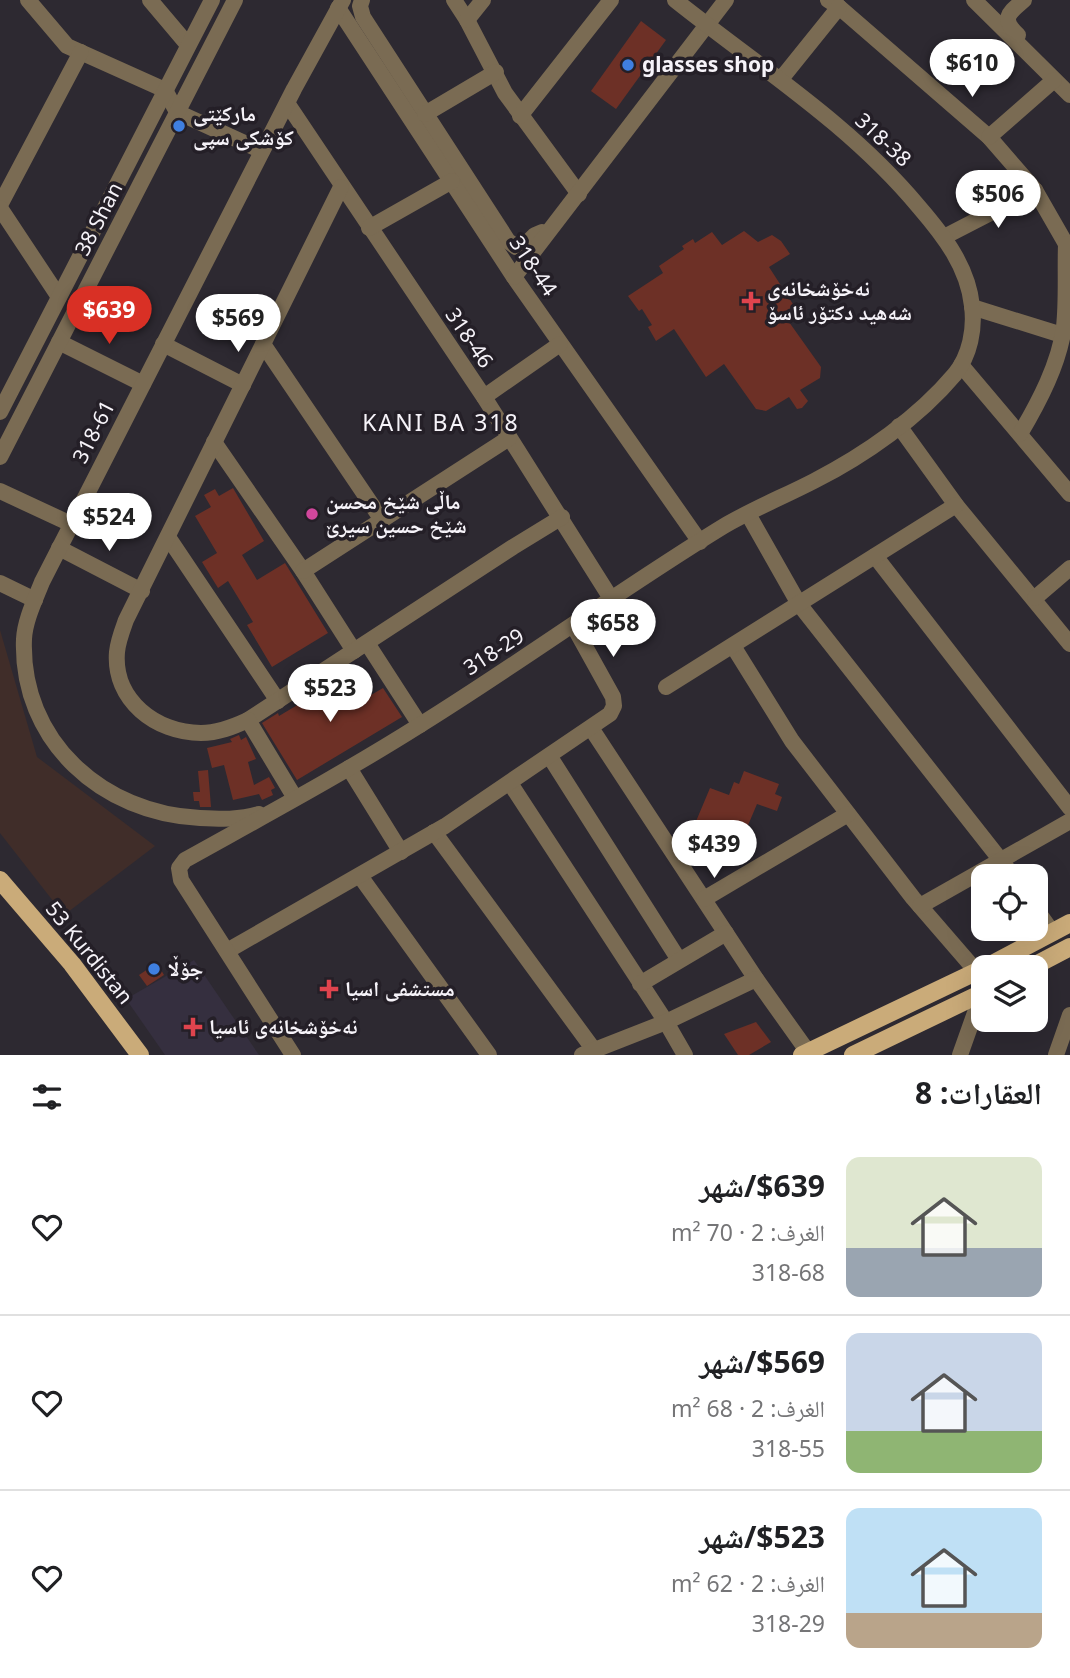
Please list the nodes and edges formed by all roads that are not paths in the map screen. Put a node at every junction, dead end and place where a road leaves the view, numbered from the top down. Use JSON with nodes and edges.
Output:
{"nodes":[{"id":1,"x":28,"y":0,"type":"edge"},
{"id":2,"x":150,"y":0,"type":"edge"},
{"id":3,"x":212,"y":0,"type":"edge"},
{"id":4,"x":235,"y":0,"type":"edge"},
{"id":5,"x":362,"y":0,"type":"edge"},
{"id":6,"x":454,"y":0,"type":"edge"},
{"id":7,"x":482,"y":0,"type":"edge"},
{"id":8,"x":611,"y":0,"type":"edge"},
{"id":9,"x":675,"y":0,"type":"edge"},
{"id":10,"x":726,"y":0,"type":"edge"},
{"id":11,"x":974,"y":0,"type":"edge"},
{"id":12,"x":1024,"y":0,"type":"edge"},
{"id":13,"x":834,"y":3,"type":"edge"},
{"id":14,"x":341,"y":4,"type":"edge"},
{"id":15,"x":467,"y":20,"type":"junction"},
{"id":16,"x":708,"y":26,"type":"junction"},
{"id":17,"x":188,"y":45,"type":"junction"},
{"id":18,"x":81,"y":52,"type":"junction"},
{"id":19,"x":496,"y":72,"type":"junction"},
{"id":20,"x":781,"y":79,"type":"junction"},
{"id":21,"x":1062,"y":81,"type":"edge"},
{"id":22,"x":165,"y":90,"type":"junction"},
{"id":23,"x":1070,"y":95,"type":"edge"},
{"id":24,"x":287,"y":103,"type":"junction"},
{"id":25,"x":177,"y":112,"type":"junction"},
{"id":26,"x":425,"y":114,"type":"junction"},
{"id":27,"x":520,"y":116,"type":"junction"},
{"id":28,"x":989,"y":137,"type":"junction"},
{"id":29,"x":262,"y":151,"type":"junction"},
{"id":30,"x":452,"y":181,"type":"junction"},
{"id":31,"x":341,"y":187,"type":"junction"},
{"id":32,"x":1035,"y":190,"type":"junction"},
{"id":33,"x":579,"y":194,"type":"junction"},
{"id":34,"x":0,"y":207,"type":"edge"},
{"id":35,"x":554,"y":227,"type":"junction"},
{"id":36,"x":369,"y":228,"type":"junction"},
{"id":37,"x":944,"y":237,"type":"junction"},
{"id":38,"x":1068,"y":245,"type":"edge"},
{"id":39,"x":514,"y":278,"type":"junction"},
{"id":40,"x":59,"y":298,"type":"junction"},
{"id":41,"x":972,"y":307,"type":"junction"},
{"id":42,"x":1062,"y":335,"type":"junction"},
{"id":43,"x":59,"y":342,"type":"junction"},
{"id":44,"x":163,"y":344,"type":"junction"},
{"id":45,"x":263,"y":344,"type":"junction"},
{"id":46,"x":561,"y":344,"type":"junction"},
{"id":47,"x":961,"y":365,"type":"junction"},
{"id":48,"x":143,"y":384,"type":"junction"},
{"id":49,"x":243,"y":385,"type":"junction"},
{"id":50,"x":484,"y":397,"type":"junction"},
{"id":51,"x":0,"y":412,"type":"edge"},
{"id":52,"x":899,"y":426,"type":"junction"},
{"id":53,"x":1020,"y":434,"type":"junction"},
{"id":54,"x":509,"y":438,"type":"junction"},
{"id":55,"x":214,"y":442,"type":"junction"},
{"id":56,"x":0,"y":457,"type":"edge"},
{"id":57,"x":0,"y":491,"type":"edge"},
{"id":58,"x":1070,"y":494,"type":"edge"},
{"id":59,"x":957,"y":505,"type":"junction"},
{"id":60,"x":748,"y":514,"type":"junction"},
{"id":61,"x":562,"y":517,"type":"junction"},
{"id":62,"x":382,"y":520,"type":"junction"},
{"id":63,"x":71,"y":524,"type":"junction"},
{"id":64,"x":168,"y":537,"type":"junction"},
{"id":65,"x":700,"y":542,"type":"junction"},
{"id":66,"x":59,"y":548,"type":"junction"},
{"id":67,"x":875,"y":556,"type":"junction"},
{"id":68,"x":1070,"y":568,"type":"edge"},
{"id":69,"x":303,"y":571,"type":"junction"},
{"id":70,"x":0,"y":583,"type":"edge"},
{"id":71,"x":142,"y":591,"type":"junction"},
{"id":72,"x":1035,"y":598,"type":"junction"},
{"id":73,"x":35,"y":600,"type":"junction"},
{"id":74,"x":612,"y":600,"type":"junction"},
{"id":75,"x":799,"y":604,"type":"junction"},
{"id":76,"x":573,"y":625,"type":"junction"},
{"id":77,"x":1070,"y":644,"type":"edge"},
{"id":78,"x":733,"y":646,"type":"junction"},
{"id":79,"x":360,"y":647,"type":"junction"},
{"id":80,"x":666,"y":687,"type":"dead end"},
{"id":81,"x":278,"y":701,"type":"junction"},
{"id":82,"x":248,"y":720,"type":"junction"},
{"id":83,"x":420,"y":725,"type":"junction"},
{"id":84,"x":591,"y":728,"type":"junction"},
{"id":85,"x":550,"y":757,"type":"junction"},
{"id":86,"x":349,"y":768,"type":"junction"},
{"id":87,"x":510,"y":783,"type":"junction"},
{"id":88,"x":289,"y":802,"type":"junction"},
{"id":89,"x":1070,"y":808,"type":"edge"},
{"id":90,"x":848,"y":814,"type":"junction"},
{"id":91,"x":1070,"y":821,"type":"edge"},
{"id":92,"x":434,"y":832,"type":"junction"},
{"id":93,"x":401,"y":852,"type":"junction"},
{"id":94,"x":1002,"y":860,"type":"junction"},
{"id":95,"x":1005,"y":864,"type":"edge"},
{"id":96,"x":360,"y":876,"type":"junction"},
{"id":97,"x":0,"y":880,"type":"edge"},
{"id":98,"x":704,"y":899,"type":"junction"},
{"id":99,"x":920,"y":906,"type":"junction"},
{"id":100,"x":1070,"y":923,"type":"edge"},
{"id":101,"x":1048,"y":926,"type":"edge"},
{"id":102,"x":726,"y":933,"type":"junction"},
{"id":103,"x":1053,"y":933,"type":"junction"},
{"id":104,"x":1070,"y":947,"type":"edge"},
{"id":105,"x":227,"y":951,"type":"junction"},
{"id":106,"x":1010,"y":955,"type":"edge"},
{"id":107,"x":971,"y":958,"type":"edge"},
{"id":108,"x":1048,"y":959,"type":"edge"},
{"id":109,"x":679,"y":960,"type":"junction"},
{"id":110,"x":971,"y":974,"type":"edge"},
{"id":111,"x":756,"y":979,"type":"junction"},
{"id":112,"x":640,"y":984,"type":"junction"},
{"id":113,"x":971,"y":998,"type":"edge"},
{"id":114,"x":1070,"y":1015,"type":"edge"},
{"id":115,"x":666,"y":1022,"type":"junction"},
{"id":116,"x":971,"y":1025,"type":"edge"},
{"id":117,"x":588,"y":1052,"type":"edge"},
{"id":118,"x":805,"y":1054,"type":"edge"},
{"id":119,"x":140,"y":1055,"type":"edge"},
{"id":120,"x":293,"y":1055,"type":"edge"},
{"id":121,"x":489,"y":1055,"type":"edge"},
{"id":122,"x":685,"y":1055,"type":"edge"},
{"id":123,"x":853,"y":1055,"type":"edge"},
{"id":124,"x":960,"y":1055,"type":"edge"},
{"id":125,"x":1056,"y":1055,"type":"edge"}],
"edges":[{"from":1,"to":18,"type":"street"},
{"from":2,"to":17,"type":"street"},
{"from":3,"to":17,"type":"street","name":"38 Shan"},
{"from":4,"to":25,"type":"street","name":"38 Shan"},
{"from":5,"to":26,"type":"street"},
{"from":6,"to":15,"type":"street"},
{"from":7,"to":15,"type":"street"},
{"from":8,"to":27,"type":"street"},
{"from":9,"to":16,"type":"street","name":"318-38"},
{"from":10,"to":16,"type":"street"},
{"from":11,"to":21,"type":"street"},
{"from":12,"to":21,"type":"street"},
{"from":13,"to":20,"type":"street"},
{"from":13,"to":28,"type":"street"},
{"from":14,"to":24,"type":"street","name":"318-61"},
{"from":14,"to":30,"type":"street","name":"318-44"},
{"from":15,"to":19,"type":"street"},
{"from":16,"to":20,"type":"street","name":"318-38"},
{"from":16,"to":33,"type":"street"},
{"from":17,"to":22,"type":"street","name":"38 Shan"},
{"from":18,"to":22,"type":"street"},
{"from":18,"to":34,"type":"street"},
{"from":19,"to":26,"type":"street"},
{"from":19,"to":27,"type":"street"},
{"from":20,"to":37,"type":"street","name":"318-38"},
{"from":21,"to":23,"type":"street"},
{"from":21,"to":28,"type":"street"},
{"from":22,"to":25,"type":"street"},
{"from":22,"to":40,"type":"street","name":"38 Shan"},
{"from":24,"to":29,"type":"street","name":"318-61"},
{"from":24,"to":31,"type":"street","name":"318-46"},
{"from":25,"to":29,"type":"street"},
{"from":25,"to":43,"type":"street","name":"38 Shan"},
{"from":26,"to":35,"type":"street"},
{"from":27,"to":33,"type":"street"},
{"from":28,"to":32,"type":"street"},
{"from":29,"to":44,"type":"street","name":"318-61"},
{"from":30,"to":36,"type":"street"},
{"from":30,"to":39,"type":"street","name":"318-44"},
{"from":31,"to":36,"type":"street","name":"318-46"},
{"from":31,"to":45,"type":"street"},
{"from":32,"to":37,"type":"street"},
{"from":32,"to":38,"type":"street"},
{"from":33,"to":35,"type":"street"},
{"from":34,"to":40,"type":"street"},
{"from":35,"to":39,"type":"street"},
{"from":36,"to":50,"type":"street","name":"318-46"},
{"from":37,"to":41,"type":"street","name":"318-38"},
{"from":38,"to":42,"type":"street"},
{"from":39,"to":46,"type":"street","name":"318-44"},
{"from":40,"to":51,"type":"street","name":"38 Shan"},
{"from":41,"to":42,"type":"street"},
{"from":41,"to":47,"type":"street","name":"318-38"},
{"from":42,"to":53,"type":"street"},
{"from":43,"to":48,"type":"street"},
{"from":43,"to":56,"type":"street","name":"38 Shan"},
{"from":44,"to":48,"type":"street","name":"318-61"},
{"from":44,"to":49,"type":"street"},
{"from":45,"to":49,"type":"street"},
{"from":45,"to":62,"type":"street"},
{"from":46,"to":50,"type":"street"},
{"from":46,"to":65,"type":"street","name":"318-44"},
{"from":47,"to":52,"type":"street","name":"318-29"},
{"from":47,"to":53,"type":"street"},
{"from":48,"to":63,"type":"street","name":"318-61"},
{"from":49,"to":55,"type":"street"},
{"from":50,"to":54,"type":"street","name":"318-46"},
{"from":52,"to":59,"type":"street"},
{"from":52,"to":60,"type":"street","name":"318-29"},
{"from":53,"to":58,"type":"street"},
{"from":54,"to":61,"type":"street","name":"318-46"},
{"from":54,"to":62,"type":"street"},
{"from":55,"to":64,"type":"street"},
{"from":55,"to":69,"type":"street"},
{"from":57,"to":63,"type":"street"},
{"from":59,"to":67,"type":"street"},
{"from":59,"to":72,"type":"street"},
{"from":60,"to":65,"type":"street","name":"318-29"},
{"from":60,"to":75,"type":"street"},
{"from":61,"to":74,"type":"street","name":"318-46"},
{"from":61,"to":79,"type":"street"},
{"from":62,"to":69,"type":"street"},
{"from":63,"to":66,"type":"street","name":"318-61"},
{"from":64,"to":71,"type":"street"},
{"from":64,"to":81,"type":"street"},
{"from":65,"to":74,"type":"street","name":"318-29"},
{"from":66,"to":71,"type":"street"},
{"from":66,"to":73,"type":"street","name":"318-61"},
{"from":67,"to":75,"type":"street"},
{"from":67,"to":89,"type":"street"},
{"from":68,"to":72,"type":"street"},
{"from":69,"to":79,"type":"street"},
{"from":70,"to":73,"type":"street"},
{"from":71,"to":82,"type":"street"},
{"from":72,"to":77,"type":"street"},
{"from":73,"to":88,"type":"street","name":"318-61"},
{"from":74,"to":76,"type":"street","name":"318-29"},
{"from":75,"to":78,"type":"street"},
{"from":75,"to":94,"type":"street"},
{"from":76,"to":83,"type":"street","name":"318-29"},
{"from":76,"to":84,"type":"street"},
{"from":78,"to":80,"type":"street"},
{"from":78,"to":90,"type":"street"},
{"from":79,"to":81,"type":"street"},
{"from":79,"to":83,"type":"street"},
{"from":81,"to":82,"type":"street"},
{"from":82,"to":88,"type":"street"},
{"from":83,"to":86,"type":"street","name":"318-29"},
{"from":84,"to":85,"type":"street"},
{"from":84,"to":98,"type":"street"},
{"from":85,"to":87,"type":"street"},
{"from":85,"to":109,"type":"street"},
{"from":86,"to":88,"type":"street","name":"318-29"},
{"from":86,"to":93,"type":"street"},
{"from":87,"to":92,"type":"street"},
{"from":87,"to":112,"type":"street"},
{"from":88,"to":105,"type":"street","name":"318-29"},
{"from":90,"to":98,"type":"street"},
{"from":90,"to":99,"type":"street"},
{"from":91,"to":94,"type":"street"},
{"from":92,"to":93,"type":"street"},
{"from":92,"to":117,"type":"street"},
{"from":93,"to":96,"type":"street"},
{"from":94,"to":95,"type":"street"},
{"from":94,"to":99,"type":"street"},
{"from":96,"to":105,"type":"street"},
{"from":96,"to":121,"type":"street"},
{"from":97,"to":119,"type":"main road","name":"53 Kurdistan"},
{"from":98,"to":102,"type":"street"},
{"from":99,"to":107,"type":"street"},
{"from":100,"to":103,"type":"main road"},
{"from":101,"to":103,"type":"street"},
{"from":102,"to":109,"type":"street"},
{"from":102,"to":111,"type":"street"},
{"from":103,"to":106,"type":"main road"},
{"from":104,"to":108,"type":"main road"},
{"from":105,"to":120,"type":"street"},
{"from":109,"to":112,"type":"street"},
{"from":110,"to":118,"type":"main road"},
{"from":111,"to":115,"type":"street"},
{"from":111,"to":118,"type":"street"},
{"from":112,"to":115,"type":"street"},
{"from":113,"to":123,"type":"main road"},
{"from":114,"to":125,"type":"street"},
{"from":115,"to":117,"type":"street"},
{"from":115,"to":122,"type":"street"},
{"from":116,"to":124,"type":"street"}]}
